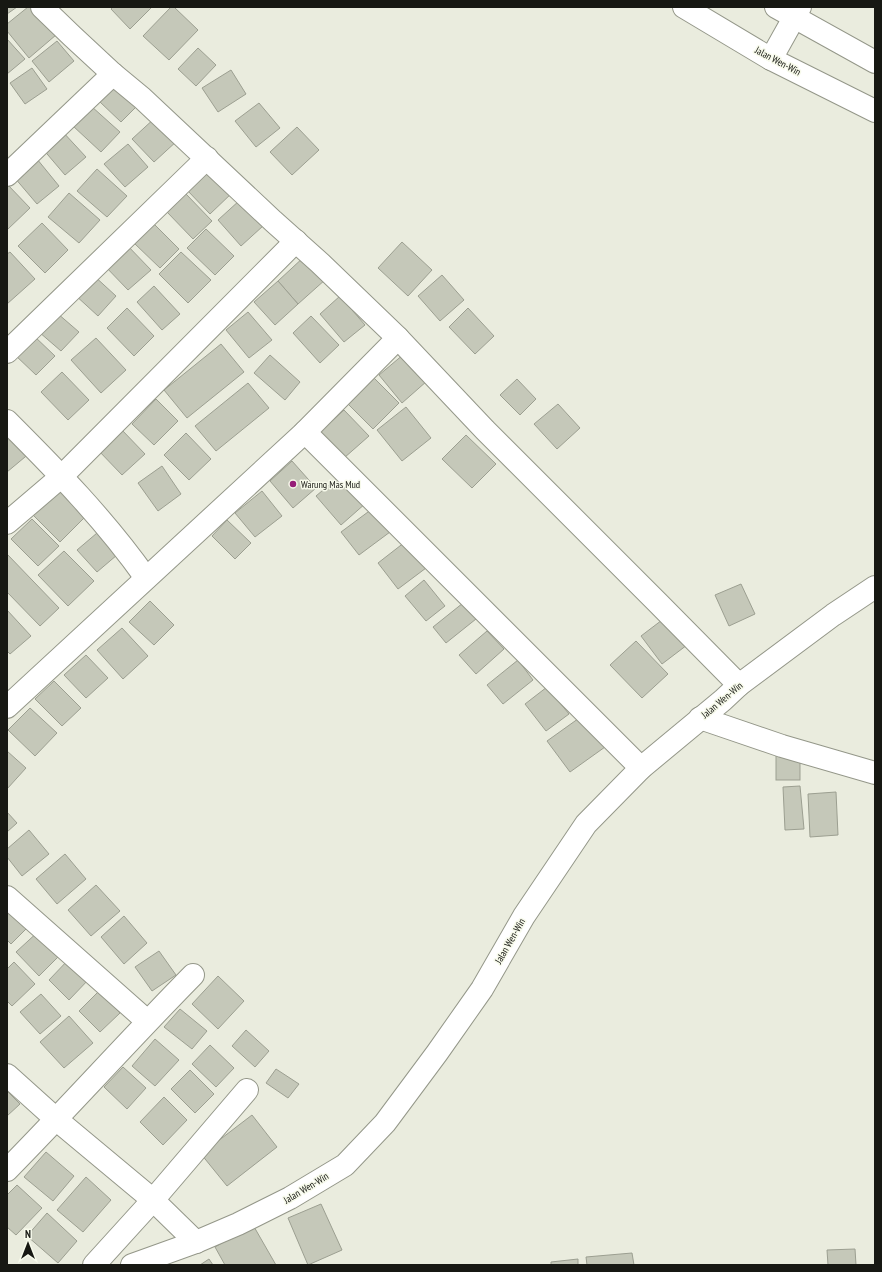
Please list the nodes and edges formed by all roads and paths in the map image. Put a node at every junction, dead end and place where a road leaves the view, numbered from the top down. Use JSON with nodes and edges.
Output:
{"nodes":[{"id":1,"x":42,"y":7,"type":"edge"},
{"id":2,"x":684,"y":7,"type":"edge"},
{"id":3,"x":776,"y":7,"type":"edge"},
{"id":4,"x":797,"y":12,"type":"edge"},
{"id":5,"x":771,"y":59,"type":"junction"},
{"id":6,"x":875,"y":62,"type":"edge"},
{"id":7,"x":113,"y":74,"type":"junction"},
{"id":8,"x":875,"y":111,"type":"edge"},
{"id":9,"x":207,"y":158,"type":"junction"},
{"id":10,"x":10,"y":164,"type":"edge"},
{"id":11,"x":296,"y":241,"type":"junction"},
{"id":12,"x":398,"y":338,"type":"junction"},
{"id":13,"x":7,"y":352,"type":"edge"},
{"id":14,"x":7,"y":421,"type":"edge"},
{"id":15,"x":305,"y":432,"type":"junction"},
{"id":16,"x":62,"y":476,"type":"junction"},
{"id":17,"x":7,"y":523,"type":"edge"},
{"id":18,"x":146,"y":578,"type":"junction"},
{"id":19,"x":875,"y":587,"type":"edge"},
{"id":20,"x":739,"y":685,"type":"junction"},
{"id":21,"x":7,"y":707,"type":"edge"},
{"id":22,"x":700,"y":718,"type":"junction"},
{"id":23,"x":641,"y":768,"type":"junction"},
{"id":24,"x":875,"y":773,"type":"edge"},
{"id":25,"x":7,"y":897,"type":"edge"},
{"id":26,"x":193,"y":975,"type":"dead end"},
{"id":27,"x":147,"y":1021,"type":"junction"},
{"id":28,"x":7,"y":1075,"type":"edge"},
{"id":29,"x":247,"y":1090,"type":"dead end"},
{"id":30,"x":57,"y":1120,"type":"junction"},
{"id":31,"x":7,"y":1170,"type":"edge"},
{"id":32,"x":153,"y":1200,"type":"junction"},
{"id":33,"x":196,"y":1242,"type":"junction"},
{"id":34,"x":94,"y":1265,"type":"edge"},
{"id":35,"x":132,"y":1265,"type":"edge"}],
"edges":[{"from":1,"to":7,"type":"street"},
{"from":2,"to":5,"type":"street","name":"Jalan Wen-Win"},
{"from":3,"to":4,"type":"street"},
{"from":4,"to":5,"type":"street"},
{"from":4,"to":6,"type":"street"},
{"from":5,"to":8,"type":"street","name":"Jalan Wen-Win"},
{"from":7,"to":9,"type":"street"},
{"from":7,"to":10,"type":"street"},
{"from":9,"to":11,"type":"street"},
{"from":9,"to":13,"type":"street"},
{"from":11,"to":12,"type":"street"},
{"from":11,"to":16,"type":"street"},
{"from":12,"to":15,"type":"street"},
{"from":12,"to":20,"type":"street"},
{"from":14,"to":16,"type":"street"},
{"from":15,"to":18,"type":"street"},
{"from":15,"to":23,"type":"street"},
{"from":16,"to":17,"type":"street"},
{"from":16,"to":18,"type":"street"},
{"from":18,"to":21,"type":"street"},
{"from":19,"to":20,"type":"street","name":"Jalan Wen-Win"},
{"from":20,"to":22,"type":"street","name":"Jalan Wen-Win"},
{"from":22,"to":23,"type":"street","name":"Jalan Wen-Win"},
{"from":22,"to":24,"type":"street"},
{"from":23,"to":33,"type":"street","name":"Jalan Wen-Win"},
{"from":25,"to":27,"type":"street"},
{"from":26,"to":27,"type":"street"},
{"from":27,"to":30,"type":"street"},
{"from":28,"to":30,"type":"street"},
{"from":29,"to":32,"type":"street"},
{"from":30,"to":31,"type":"street"},
{"from":30,"to":32,"type":"street"},
{"from":32,"to":33,"type":"street"},
{"from":32,"to":34,"type":"street"},
{"from":33,"to":35,"type":"street","name":"Jalan Wen-Win"}]}
